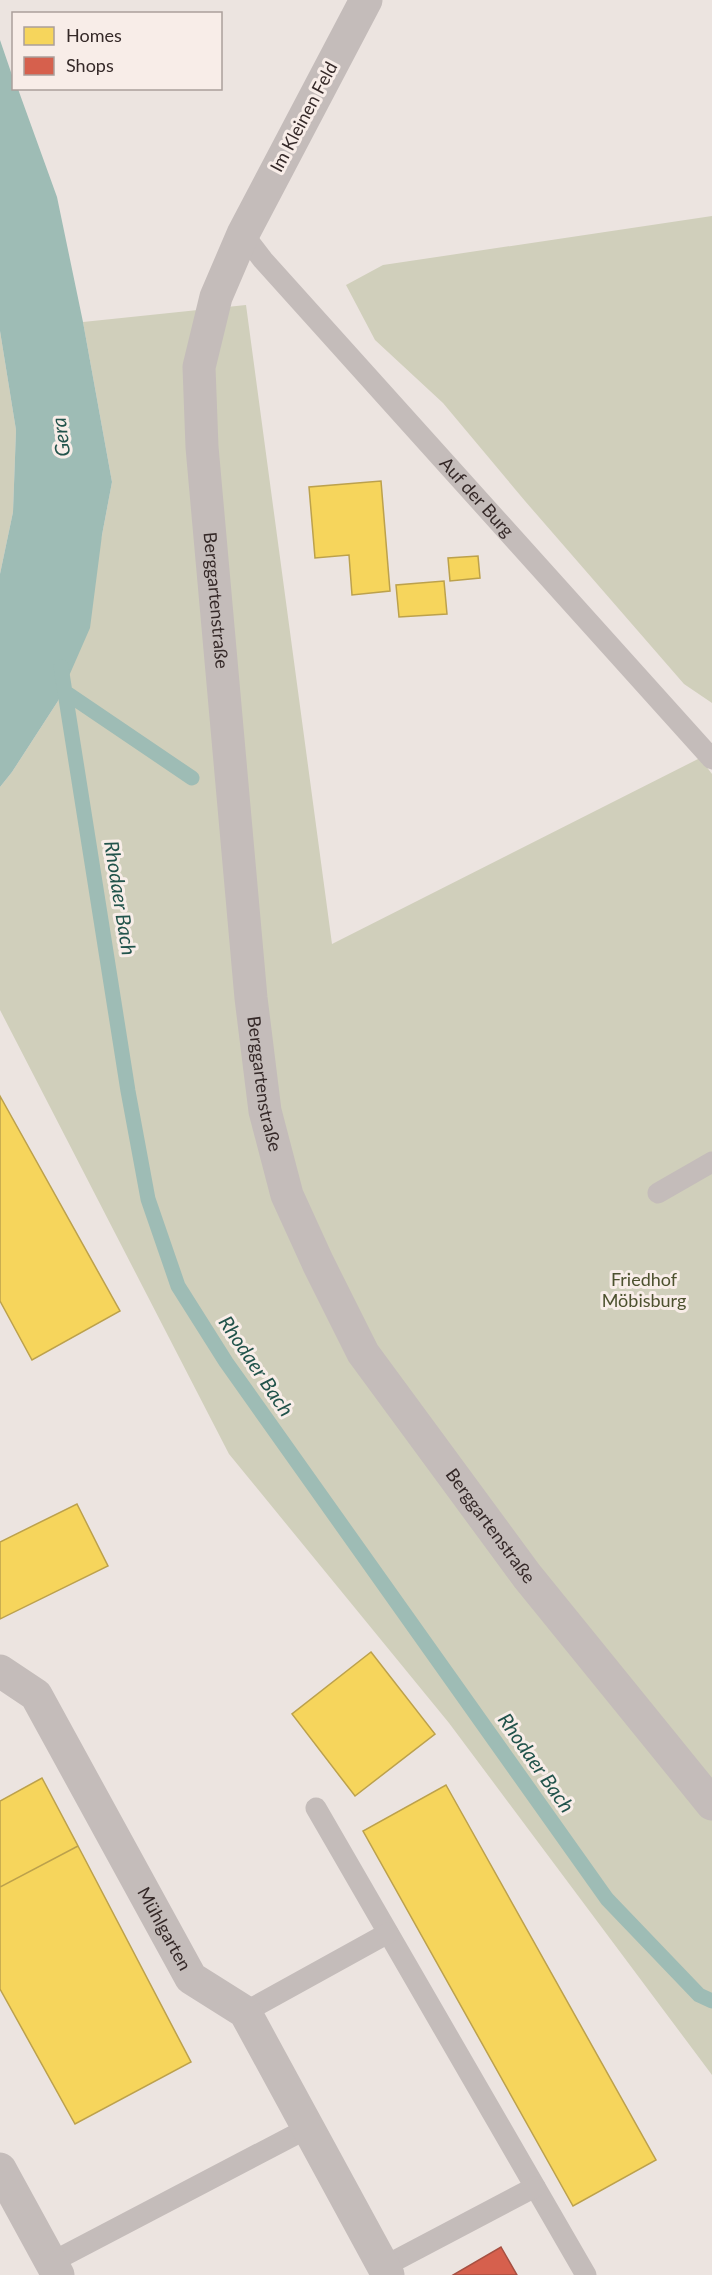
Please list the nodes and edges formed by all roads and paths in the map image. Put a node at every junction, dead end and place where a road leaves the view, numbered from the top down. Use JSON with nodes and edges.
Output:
{"nodes":[{"id":1,"x":366,"y":0,"type":"edge"},
{"id":2,"x":243,"y":234,"type":"junction"},
{"id":3,"x":712,"y":759,"type":"edge"},
{"id":4,"x":712,"y":1162,"type":"edge"},
{"id":5,"x":658,"y":1192,"type":"dead end"},
{"id":6,"x":0,"y":1671,"type":"edge"},
{"id":7,"x":712,"y":1804,"type":"edge"},
{"id":8,"x":316,"y":1808,"type":"dead end"},
{"id":9,"x":388,"y":1933,"type":"junction"},
{"id":10,"x":245,"y":2012,"type":"junction"},
{"id":11,"x":308,"y":2128,"type":"junction"},
{"id":12,"x":0,"y":2169,"type":"edge"},
{"id":13,"x":535,"y":2187,"type":"junction"},
{"id":14,"x":55,"y":2269,"type":"edge"},
{"id":15,"x":386,"y":2271,"type":"edge"},
{"id":16,"x":586,"y":2275,"type":"edge"}],
"edges":[{"from":1,"to":2,"type":"street","name":"Im Kleinen Feld"},
{"from":2,"to":3,"type":"lane","name":"Auf der Burg"},
{"from":2,"to":7,"type":"street","name":"Berggartenstraße"},
{"from":4,"to":5,"type":"lane"},
{"from":6,"to":10,"type":"street","name":"Mühlgarten"},
{"from":8,"to":9,"type":"lane"},
{"from":9,"to":10,"type":"lane"},
{"from":9,"to":13,"type":"lane"},
{"from":10,"to":11,"type":"street","name":"Mühlgarten"},
{"from":11,"to":14,"type":"lane"},
{"from":11,"to":15,"type":"street","name":"Mühlgarten"},
{"from":12,"to":14,"type":"street"},
{"from":13,"to":15,"type":"lane"},
{"from":13,"to":16,"type":"lane"}]}
